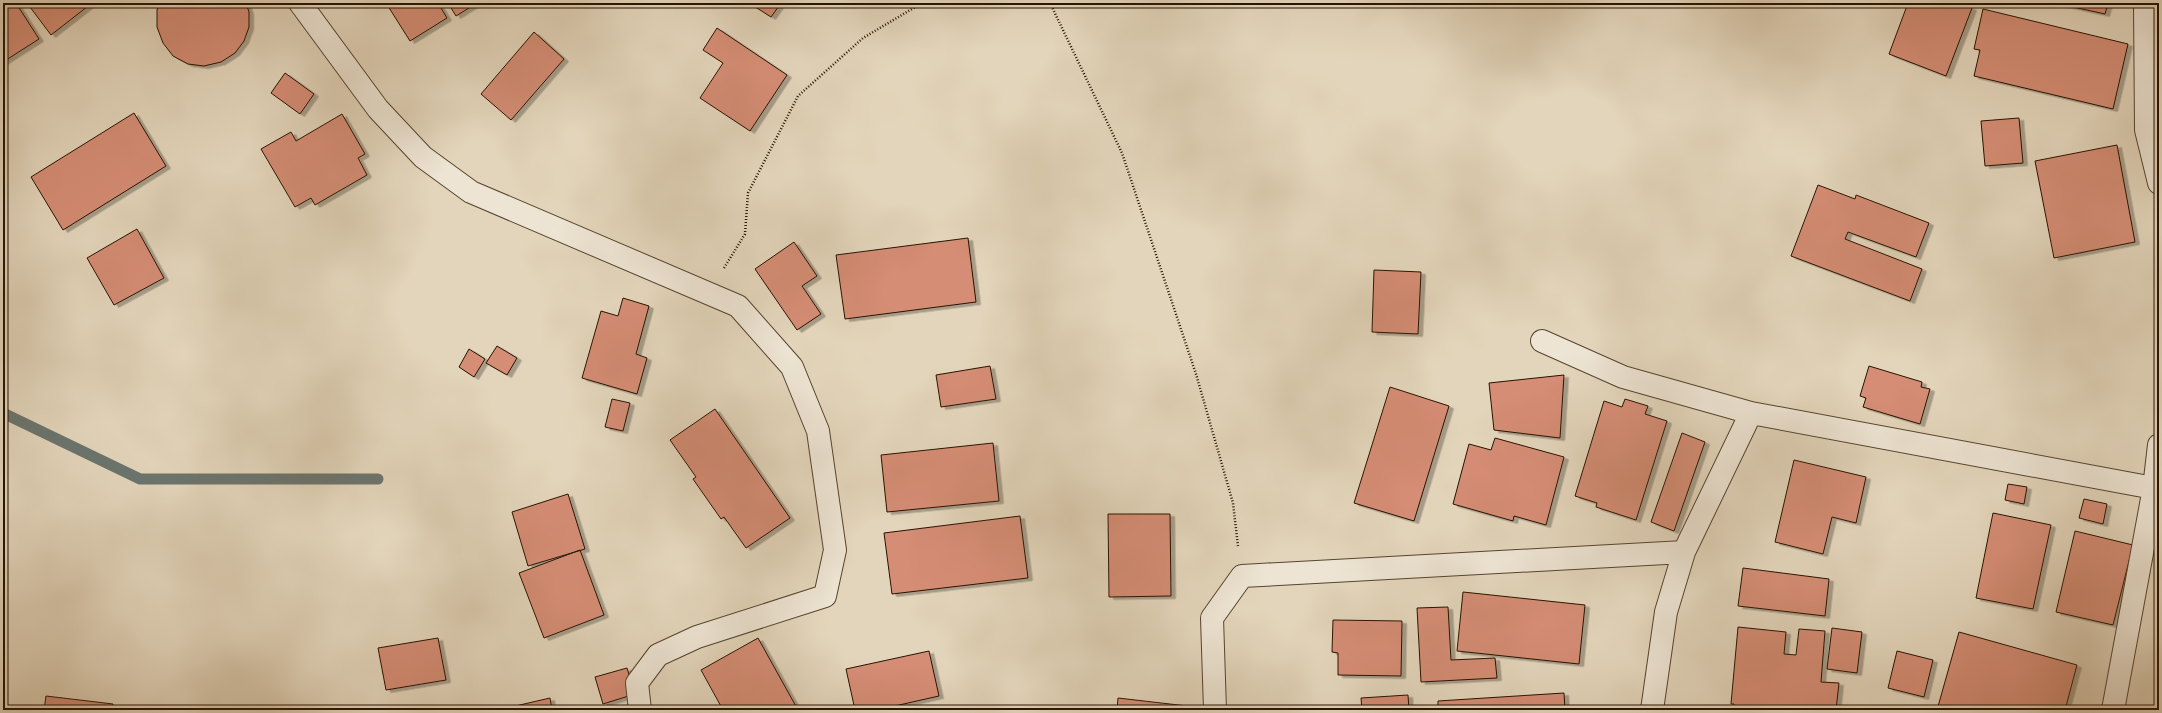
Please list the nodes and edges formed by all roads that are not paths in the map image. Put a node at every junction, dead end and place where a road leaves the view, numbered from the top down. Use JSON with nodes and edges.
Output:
{"nodes":[{"id":1,"x":300,"y":3,"type":"edge"},
{"id":2,"x":2145,"y":3,"type":"edge"},
{"id":3,"x":2159,"y":183,"type":"edge"},
{"id":4,"x":1542,"y":341,"type":"dead end"},
{"id":5,"x":1751,"y":413,"type":"junction"},
{"id":6,"x":2159,"y":445,"type":"edge"},
{"id":7,"x":2157,"y":489,"type":"edge"},
{"id":8,"x":1684,"y":552,"type":"junction"},
{"id":9,"x":640,"y":710,"type":"edge"},
{"id":10,"x":1215,"y":710,"type":"edge"},
{"id":11,"x":1652,"y":710,"type":"edge"},
{"id":12,"x":2113,"y":710,"type":"edge"}],
"edges":[{"from":1,"to":9,"type":"street"},
{"from":2,"to":3,"type":"street"},
{"from":4,"to":5,"type":"street"},
{"from":5,"to":7,"type":"street"},
{"from":5,"to":8,"type":"street"},
{"from":6,"to":7,"type":"street"},
{"from":7,"to":12,"type":"street"},
{"from":8,"to":10,"type":"street"},
{"from":8,"to":11,"type":"street"}]}
